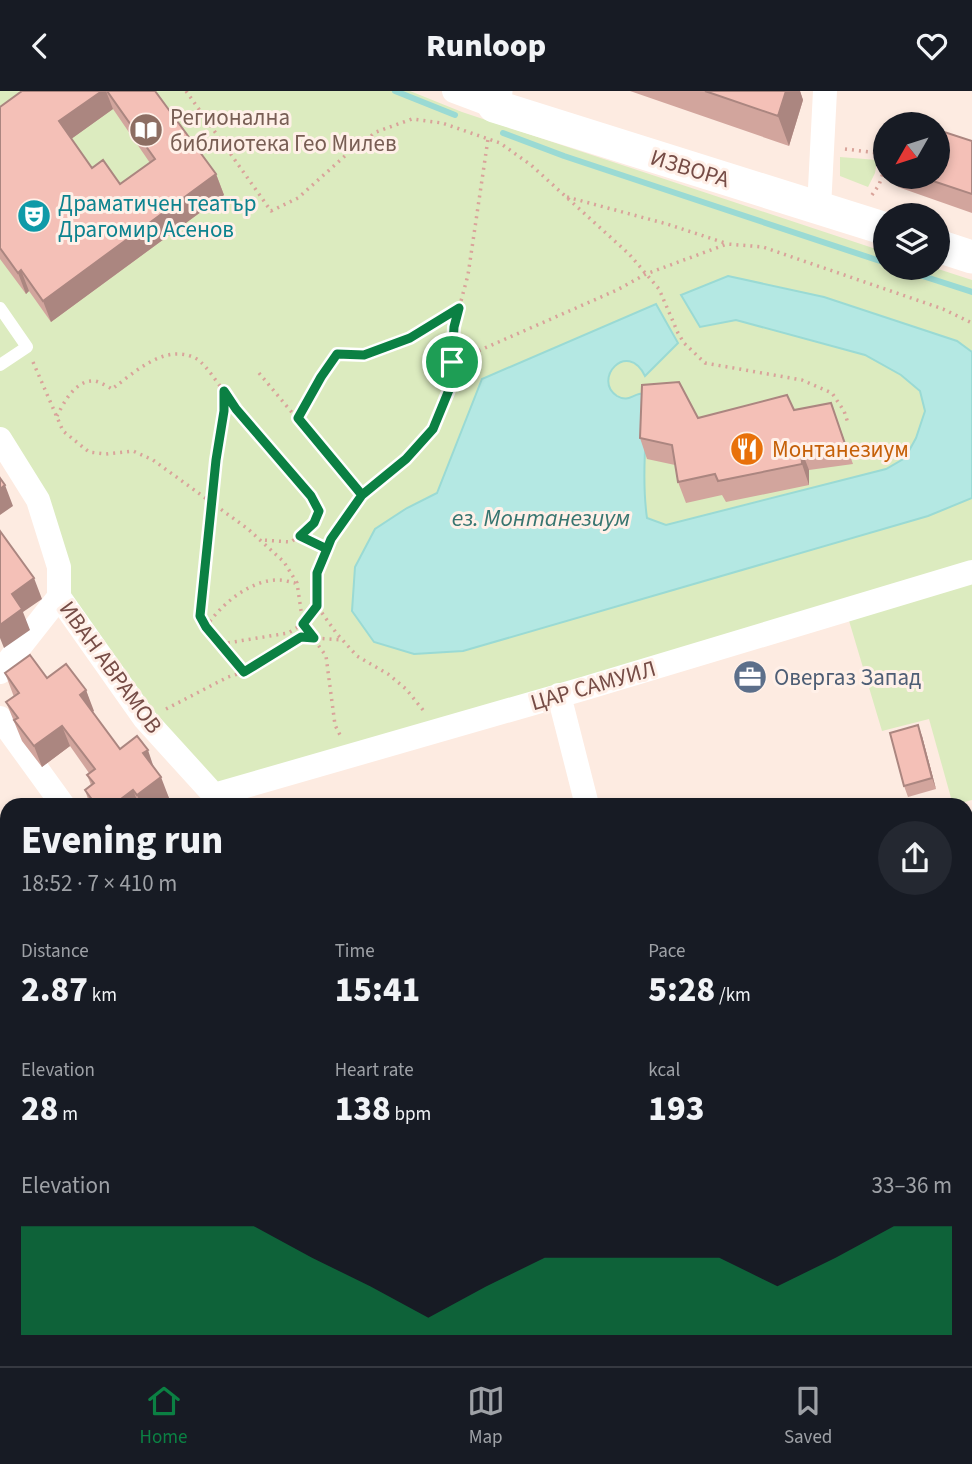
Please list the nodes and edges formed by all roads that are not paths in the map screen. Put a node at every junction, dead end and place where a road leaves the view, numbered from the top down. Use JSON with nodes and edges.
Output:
{"nodes":[{"id":1,"x":454,"y":91,"type":"edge"},
{"id":2,"x":825,"y":91,"type":"edge"},
{"id":3,"x":495,"y":99,"type":"edge"},
{"id":4,"x":819,"y":208,"type":"junction"},
{"id":5,"x":873,"y":225,"type":"edge"},
{"id":6,"x":950,"y":250,"type":"edge"},
{"id":7,"x":972,"y":257,"type":"edge"},
{"id":8,"x":0,"y":308,"type":"edge"},
{"id":9,"x":0,"y":365,"type":"edge"},
{"id":10,"x":0,"y":439,"type":"edge"},
{"id":11,"x":972,"y":572,"type":"edge"},
{"id":12,"x":59,"y":597,"type":"junction"},
{"id":13,"x":0,"y":672,"type":"edge"},
{"id":14,"x":559,"y":695,"type":"junction"},
{"id":15,"x":0,"y":718,"type":"edge"},
{"id":16,"x":58,"y":798,"type":"edge"},
{"id":17,"x":213,"y":798,"type":"edge"},
{"id":18,"x":221,"y":798,"type":"edge"},
{"id":19,"x":585,"y":798,"type":"edge"}],
"edges":[{"from":1,"to":3,"type":"street"},
{"from":2,"to":4,"type":"street"},
{"from":3,"to":4,"type":"main road","name":"ИЗВОРА"},
{"from":4,"to":5,"type":"main road","name":"ИЗВОРА"},
{"from":6,"to":7,"type":"main road"},
{"from":8,"to":9,"type":"lane"},
{"from":10,"to":12,"type":"street","name":"ИВАН АВРАМОВ"},
{"from":11,"to":14,"type":"street","name":"ЦАР САМУИЛ"},
{"from":12,"to":13,"type":"street"},
{"from":12,"to":17,"type":"street","name":"ИВАН АВРАМОВ"},
{"from":14,"to":18,"type":"street","name":"ЦАР САМУИЛ"},
{"from":14,"to":19,"type":"street"},
{"from":15,"to":16,"type":"street"}]}
